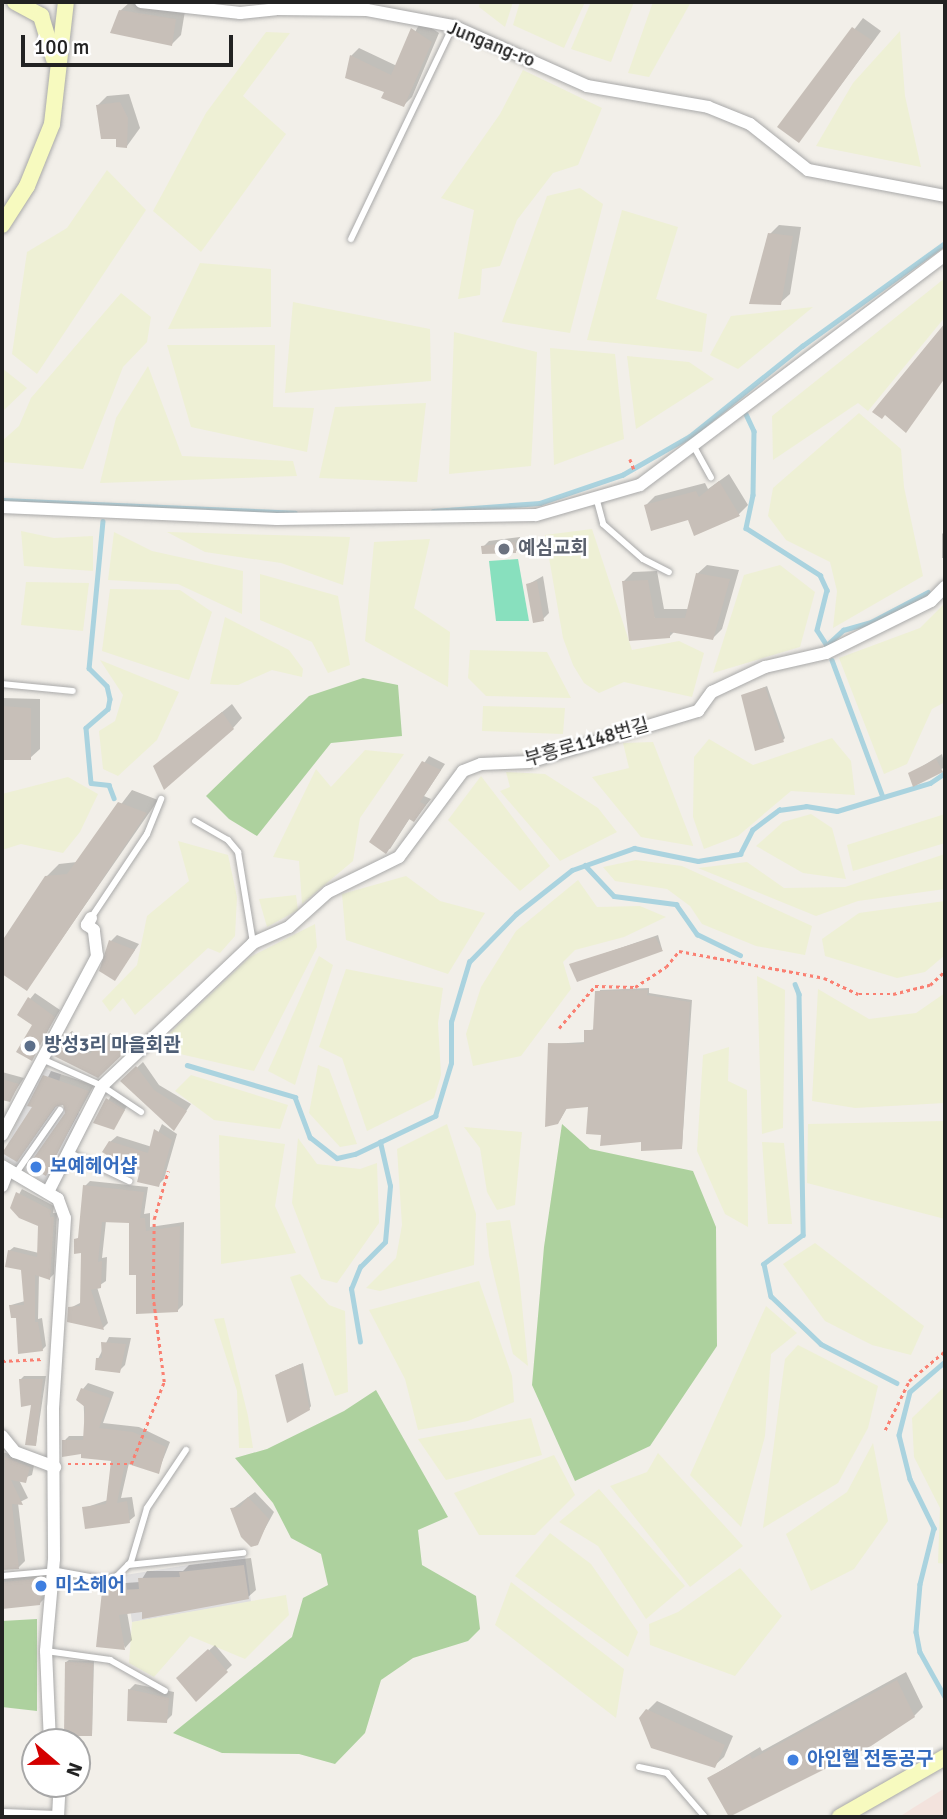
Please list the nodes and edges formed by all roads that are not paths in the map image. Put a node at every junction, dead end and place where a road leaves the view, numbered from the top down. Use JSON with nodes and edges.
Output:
{"nodes":[{"id":1,"x":15,"y":2,"type":"edge"},
{"id":2,"x":66,"y":2,"type":"edge"},
{"id":3,"x":141,"y":2,"type":"edge"},
{"id":4,"x":453,"y":26,"type":"junction"},
{"id":5,"x":57,"y":97,"type":"junction"},
{"id":6,"x":945,"y":196,"type":"edge"},
{"id":7,"x":2,"y":225,"type":"edge"},
{"id":8,"x":351,"y":239,"type":"dead end"},
{"id":9,"x":945,"y":255,"type":"edge"},
{"id":10,"x":692,"y":444,"type":"junction"},
{"id":11,"x":710,"y":477,"type":"dead end"},
{"id":12,"x":596,"y":497,"type":"junction"},
{"id":13,"x":2,"y":507,"type":"edge"},
{"id":14,"x":669,"y":572,"type":"dead end"},
{"id":15,"x":945,"y":587,"type":"edge"},
{"id":16,"x":2,"y":684,"type":"edge"},
{"id":17,"x":73,"y":691,"type":"dead end"},
{"id":18,"x":161,"y":799,"type":"dead end"},
{"id":19,"x":195,"y":821,"type":"dead end"},
{"id":20,"x":86,"y":921,"type":"joint"},
{"id":21,"x":253,"y":943,"type":"junction"},
{"id":22,"x":42,"y":1059,"type":"junction"},
{"id":23,"x":102,"y":1086,"type":"junction"},
{"id":24,"x":60,"y":1110,"type":"dead end"},
{"id":25,"x":141,"y":1112,"type":"dead end"},
{"id":26,"x":2,"y":1135,"type":"edge"},
{"id":27,"x":66,"y":1151,"type":"junction"},
{"id":28,"x":8,"y":1170,"type":"edge"},
{"id":29,"x":129,"y":1181,"type":"dead end"},
{"id":30,"x":2,"y":1186,"type":"edge"},
{"id":31,"x":48,"y":1192,"type":"junction"},
{"id":32,"x":2,"y":1436,"type":"edge"},
{"id":33,"x":186,"y":1450,"type":"dead end"},
{"id":34,"x":9,"y":1452,"type":"edge"},
{"id":35,"x":55,"y":1467,"type":"junction"},
{"id":36,"x":243,"y":1553,"type":"dead end"},
{"id":37,"x":128,"y":1565,"type":"junction"},
{"id":38,"x":51,"y":1572,"type":"junction"},
{"id":39,"x":2,"y":1576,"type":"edge"},
{"id":40,"x":46,"y":1651,"type":"junction"},
{"id":41,"x":165,"y":1690,"type":"dead end"},
{"id":42,"x":49,"y":1728,"type":"edge"},
{"id":43,"x":945,"y":1757,"type":"edge"},
{"id":44,"x":639,"y":1767,"type":"dead end"},
{"id":45,"x":60,"y":1798,"type":"edge"},
{"id":46,"x":2,"y":1815,"type":"edge"},
{"id":47,"x":59,"y":1817,"type":"edge"},
{"id":48,"x":705,"y":1817,"type":"edge"},
{"id":49,"x":840,"y":1817,"type":"edge"}],
"edges":[{"from":1,"to":5,"type":"main road"},
{"from":2,"to":5,"type":"main road"},
{"from":3,"to":4,"type":"street","name":"Jungang-ro"},
{"from":4,"to":6,"type":"street","name":"Jungang-ro"},
{"from":4,"to":8,"type":"lane"},
{"from":5,"to":7,"type":"main road"},
{"from":9,"to":10,"type":"street"},
{"from":10,"to":11,"type":"lane"},
{"from":10,"to":12,"type":"street"},
{"from":12,"to":13,"type":"street"},
{"from":12,"to":14,"type":"lane"},
{"from":15,"to":21,"type":"street","name":"부흥로1148번길"},
{"from":16,"to":17,"type":"lane"},
{"from":18,"to":20,"type":"lane"},
{"from":19,"to":21,"type":"lane"},
{"from":20,"to":22,"type":"street"},
{"from":21,"to":23,"type":"street","name":"부흥로1148번길"},
{"from":22,"to":23,"type":"lane"},
{"from":22,"to":26,"type":"street"},
{"from":23,"to":25,"type":"lane"},
{"from":23,"to":27,"type":"street","name":"부흥로1148번길"},
{"from":24,"to":28,"type":"lane"},
{"from":27,"to":29,"type":"lane"},
{"from":27,"to":31,"type":"street","name":"부흥로1148번길"},
{"from":28,"to":30,"type":"street"},
{"from":28,"to":31,"type":"street"},
{"from":31,"to":35,"type":"street"},
{"from":32,"to":34,"type":"street"},
{"from":33,"to":37,"type":"lane"},
{"from":34,"to":35,"type":"street"},
{"from":35,"to":38,"type":"street"},
{"from":36,"to":37,"type":"lane"},
{"from":37,"to":38,"type":"lane"},
{"from":38,"to":39,"type":"lane"},
{"from":38,"to":40,"type":"street"},
{"from":40,"to":41,"type":"lane"},
{"from":40,"to":42,"type":"street"},
{"from":43,"to":49,"type":"main road"},
{"from":44,"to":48,"type":"lane"},
{"from":45,"to":47,"type":"street"},
{"from":46,"to":47,"type":"street"}]}
